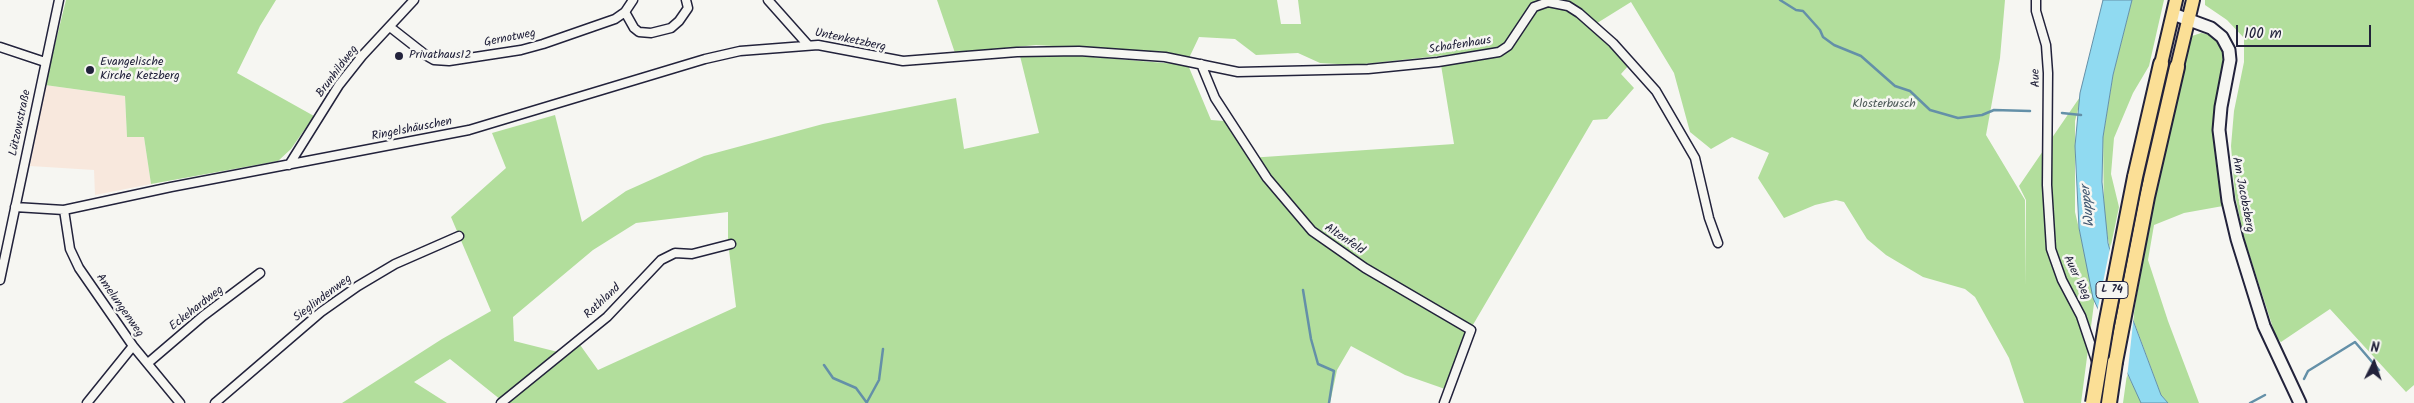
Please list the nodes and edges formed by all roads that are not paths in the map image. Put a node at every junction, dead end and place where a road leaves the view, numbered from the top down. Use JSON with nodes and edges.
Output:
{"nodes":[{"id":1,"x":59,"y":0,"type":"edge"},
{"id":2,"x":414,"y":0,"type":"edge"},
{"id":3,"x":633,"y":0,"type":"edge"},
{"id":4,"x":686,"y":0,"type":"edge"},
{"id":5,"x":768,"y":0,"type":"edge"},
{"id":6,"x":2036,"y":0,"type":"edge"},
{"id":7,"x":2176,"y":0,"type":"edge"},
{"id":8,"x":2193,"y":0,"type":"edge"},
{"id":9,"x":625,"y":12,"type":"junction"},
{"id":10,"x":2172,"y":14,"type":"junction"},
{"id":11,"x":2189,"y":18,"type":"junction"},
{"id":12,"x":390,"y":27,"type":"junction"},
{"id":13,"x":808,"y":45,"type":"junction"},
{"id":14,"x":0,"y":48,"type":"edge"},
{"id":15,"x":1165,"y":57,"type":"joint"},
{"id":16,"x":46,"y":62,"type":"junction"},
{"id":17,"x":1201,"y":64,"type":"junction"},
{"id":18,"x":2161,"y":64,"type":"joint"},
{"id":19,"x":2177,"y":67,"type":"joint"},
{"id":20,"x":2047,"y":157,"type":"joint"},
{"id":21,"x":289,"y":165,"type":"junction"},
{"id":22,"x":15,"y":207,"type":"junction"},
{"id":23,"x":64,"y":210,"type":"junction"},
{"id":24,"x":459,"y":236,"type":"dead end"},
{"id":25,"x":1718,"y":243,"type":"dead end"},
{"id":26,"x":731,"y":244,"type":"dead end"},
{"id":27,"x":260,"y":274,"type":"dead end"},
{"id":28,"x":0,"y":280,"type":"edge"},
{"id":29,"x":133,"y":346,"type":"junction"},
{"id":30,"x":148,"y":363,"type":"junction"},
{"id":31,"x":87,"y":403,"type":"edge"},
{"id":32,"x":180,"y":403,"type":"edge"},
{"id":33,"x":215,"y":403,"type":"edge"},
{"id":34,"x":501,"y":403,"type":"edge"},
{"id":35,"x":1444,"y":403,"type":"edge"},
{"id":36,"x":2093,"y":403,"type":"edge"},
{"id":37,"x":2110,"y":403,"type":"edge"},
{"id":38,"x":2300,"y":403,"type":"edge"}],
"edges":[{"from":1,"to":16,"type":"street","name":"Lützowstraße"},
{"from":2,"to":12,"type":"street","name":"Brunhildweg"},
{"from":3,"to":9,"type":"street","name":"Gernotweg"},
{"from":4,"to":9,"type":"street"},
{"from":5,"to":13,"type":"street","name":"Untenketzberg"},
{"from":6,"to":20,"type":"street","name":"Aue"},
{"from":7,"to":10,"type":"main road","number":"L 74"},
{"from":8,"to":11,"type":"main road","number":"L 74"},
{"from":9,"to":12,"type":"street","name":"Gernotweg"},
{"from":10,"to":11,"type":"main road","name":"Am Jacobsberg"},
{"from":10,"to":18,"type":"main road","number":"L 74"},
{"from":11,"to":19,"type":"main road","number":"L 74"},
{"from":11,"to":38,"type":"main road","name":"Am Jacobsberg"},
{"from":12,"to":21,"type":"street","name":"Brunhildweg"},
{"from":13,"to":15,"type":"street","name":"Untenketzberg"},
{"from":13,"to":21,"type":"street","name":"Ringelshäuschen"},
{"from":14,"to":16,"type":"street"},
{"from":15,"to":17,"type":"street","name":"Schafenhaus"},
{"from":16,"to":22,"type":"street","name":"Lützowstraße"},
{"from":17,"to":25,"type":"street","name":"Schafenhaus"},
{"from":17,"to":35,"type":"street","name":"Altenfeld"},
{"from":18,"to":36,"type":"highway","number":"L 74","bridge":true},
{"from":19,"to":37,"type":"highway","number":"L 74","bridge":true},
{"from":20,"to":37,"type":"street","name":"Auer Weg"},
{"from":21,"to":23,"type":"street","name":"Ringelshäuschen"},
{"from":22,"to":23,"type":"street","name":"Ringelshäuschen"},
{"from":22,"to":28,"type":"street","name":"Lützowstraße"},
{"from":23,"to":29,"type":"street","name":"Amelungenweg"},
{"from":24,"to":33,"type":"street","name":"Sieglindenweg"},
{"from":26,"to":34,"type":"street","name":"Rathland"},
{"from":27,"to":30,"type":"street","name":"Eckehardweg"},
{"from":29,"to":30,"type":"street","name":"Amelungenweg"},
{"from":29,"to":31,"type":"street"},
{"from":30,"to":32,"type":"street","name":"Amelungenweg"}]}
